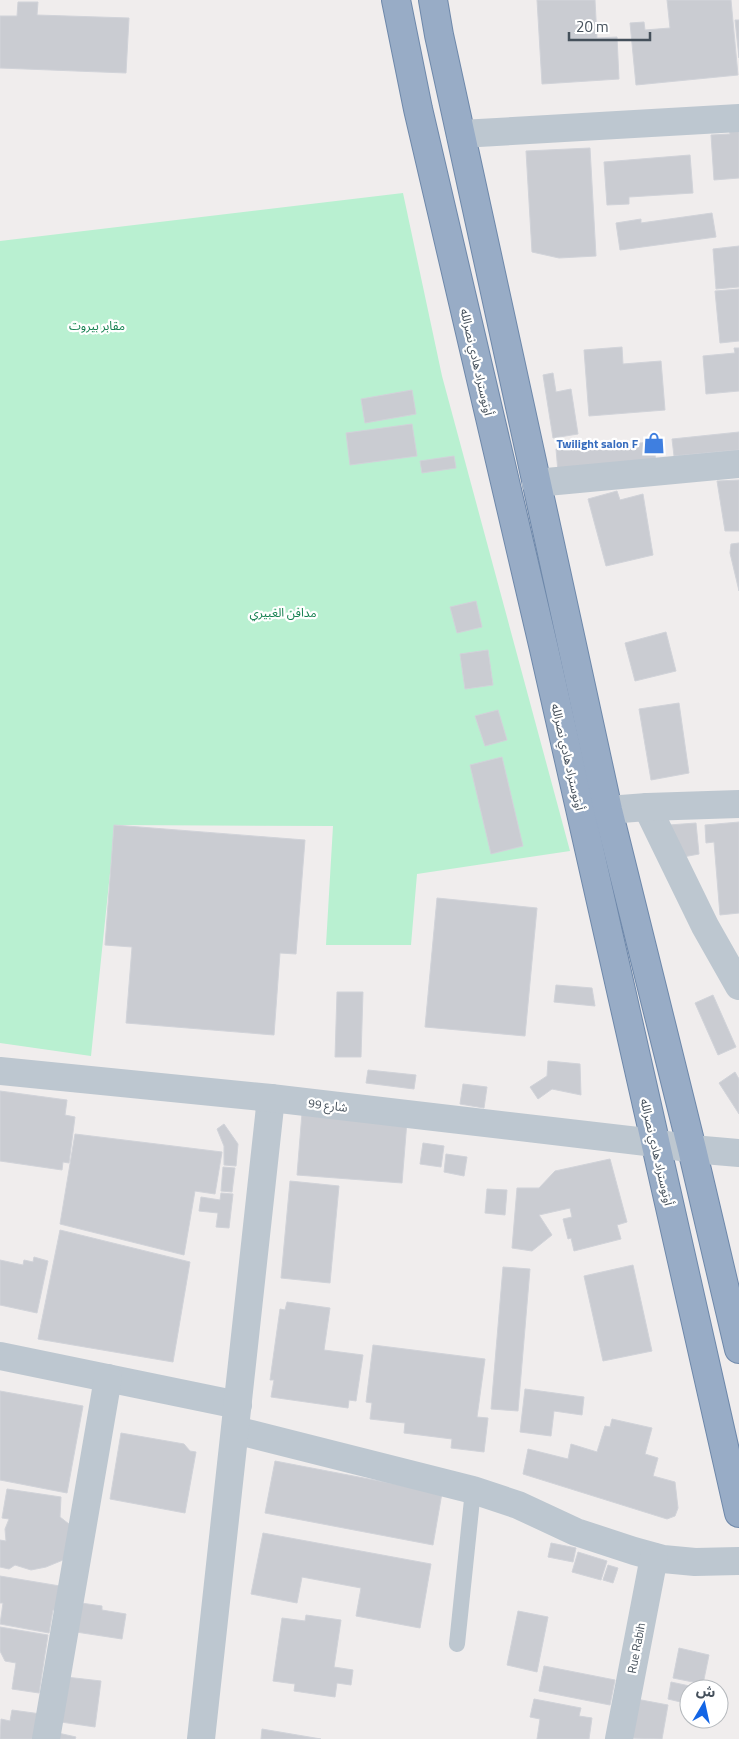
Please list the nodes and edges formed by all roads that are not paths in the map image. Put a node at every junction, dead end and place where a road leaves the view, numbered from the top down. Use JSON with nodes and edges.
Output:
{"nodes":[{"id":1,"x":396,"y":0,"type":"edge"},
{"id":2,"x":433,"y":0,"type":"edge"},
{"id":3,"x":739,"y":118,"type":"edge"},
{"id":4,"x":461,"y":134,"type":"junction"},
{"id":5,"x":739,"y":464,"type":"edge"},
{"id":6,"x":536,"y":483,"type":"junction"},
{"id":7,"x":739,"y":804,"type":"edge"},
{"id":8,"x":647,"y":807,"type":"junction"},
{"id":9,"x":608,"y":810,"type":"junction"},
{"id":10,"x":739,"y":986,"type":"edge"},
{"id":11,"x":0,"y":1071,"type":"edge"},
{"id":12,"x":271,"y":1098,"type":"junction"},
{"id":13,"x":655,"y":1143,"type":"junction"},
{"id":14,"x":692,"y":1149,"type":"junction"},
{"id":15,"x":739,"y":1153,"type":"edge"},
{"id":16,"x":739,"y":1349,"type":"edge"},
{"id":17,"x":0,"y":1356,"type":"edge"},
{"id":18,"x":108,"y":1378,"type":"junction"},
{"id":19,"x":237,"y":1418,"type":"junction"},
{"id":20,"x":472,"y":1490,"type":"junction"},
{"id":21,"x":739,"y":1513,"type":"edge"},
{"id":22,"x":654,"y":1557,"type":"junction"},
{"id":23,"x":739,"y":1561,"type":"edge"},
{"id":24,"x":457,"y":1644,"type":"dead end"},
{"id":25,"x":46,"y":1739,"type":"edge"},
{"id":26,"x":201,"y":1739,"type":"edge"},
{"id":27,"x":619,"y":1739,"type":"edge"}],
"edges":[{"from":1,"to":13,"type":"highway","name":"أوتوستراد هادي نصرالله"},
{"from":2,"to":4,"type":"highway"},
{"from":3,"to":4,"type":"street"},
{"from":4,"to":6,"type":"highway"},
{"from":5,"to":6,"type":"street"},
{"from":6,"to":9,"type":"highway"},
{"from":7,"to":8,"type":"street"},
{"from":8,"to":9,"type":"street"},
{"from":8,"to":10,"type":"street"},
{"from":9,"to":14,"type":"highway"},
{"from":11,"to":12,"type":"street","name":"شارع 99"},
{"from":12,"to":13,"type":"street","name":"شارع 99"},
{"from":12,"to":19,"type":"street"},
{"from":13,"to":14,"type":"street","name":"شارع 99"},
{"from":13,"to":21,"type":"highway","name":"أوتوستراد هادي نصرالله"},
{"from":14,"to":15,"type":"street","name":"شارع 99"},
{"from":14,"to":16,"type":"highway"},
{"from":17,"to":18,"type":"street"},
{"from":18,"to":19,"type":"street"},
{"from":18,"to":25,"type":"street"},
{"from":19,"to":20,"type":"street"},
{"from":19,"to":26,"type":"street"},
{"from":20,"to":22,"type":"street"},
{"from":20,"to":24,"type":"lane"},
{"from":22,"to":23,"type":"street"},
{"from":22,"to":27,"type":"street","name":"Rue Rabih"}]}
